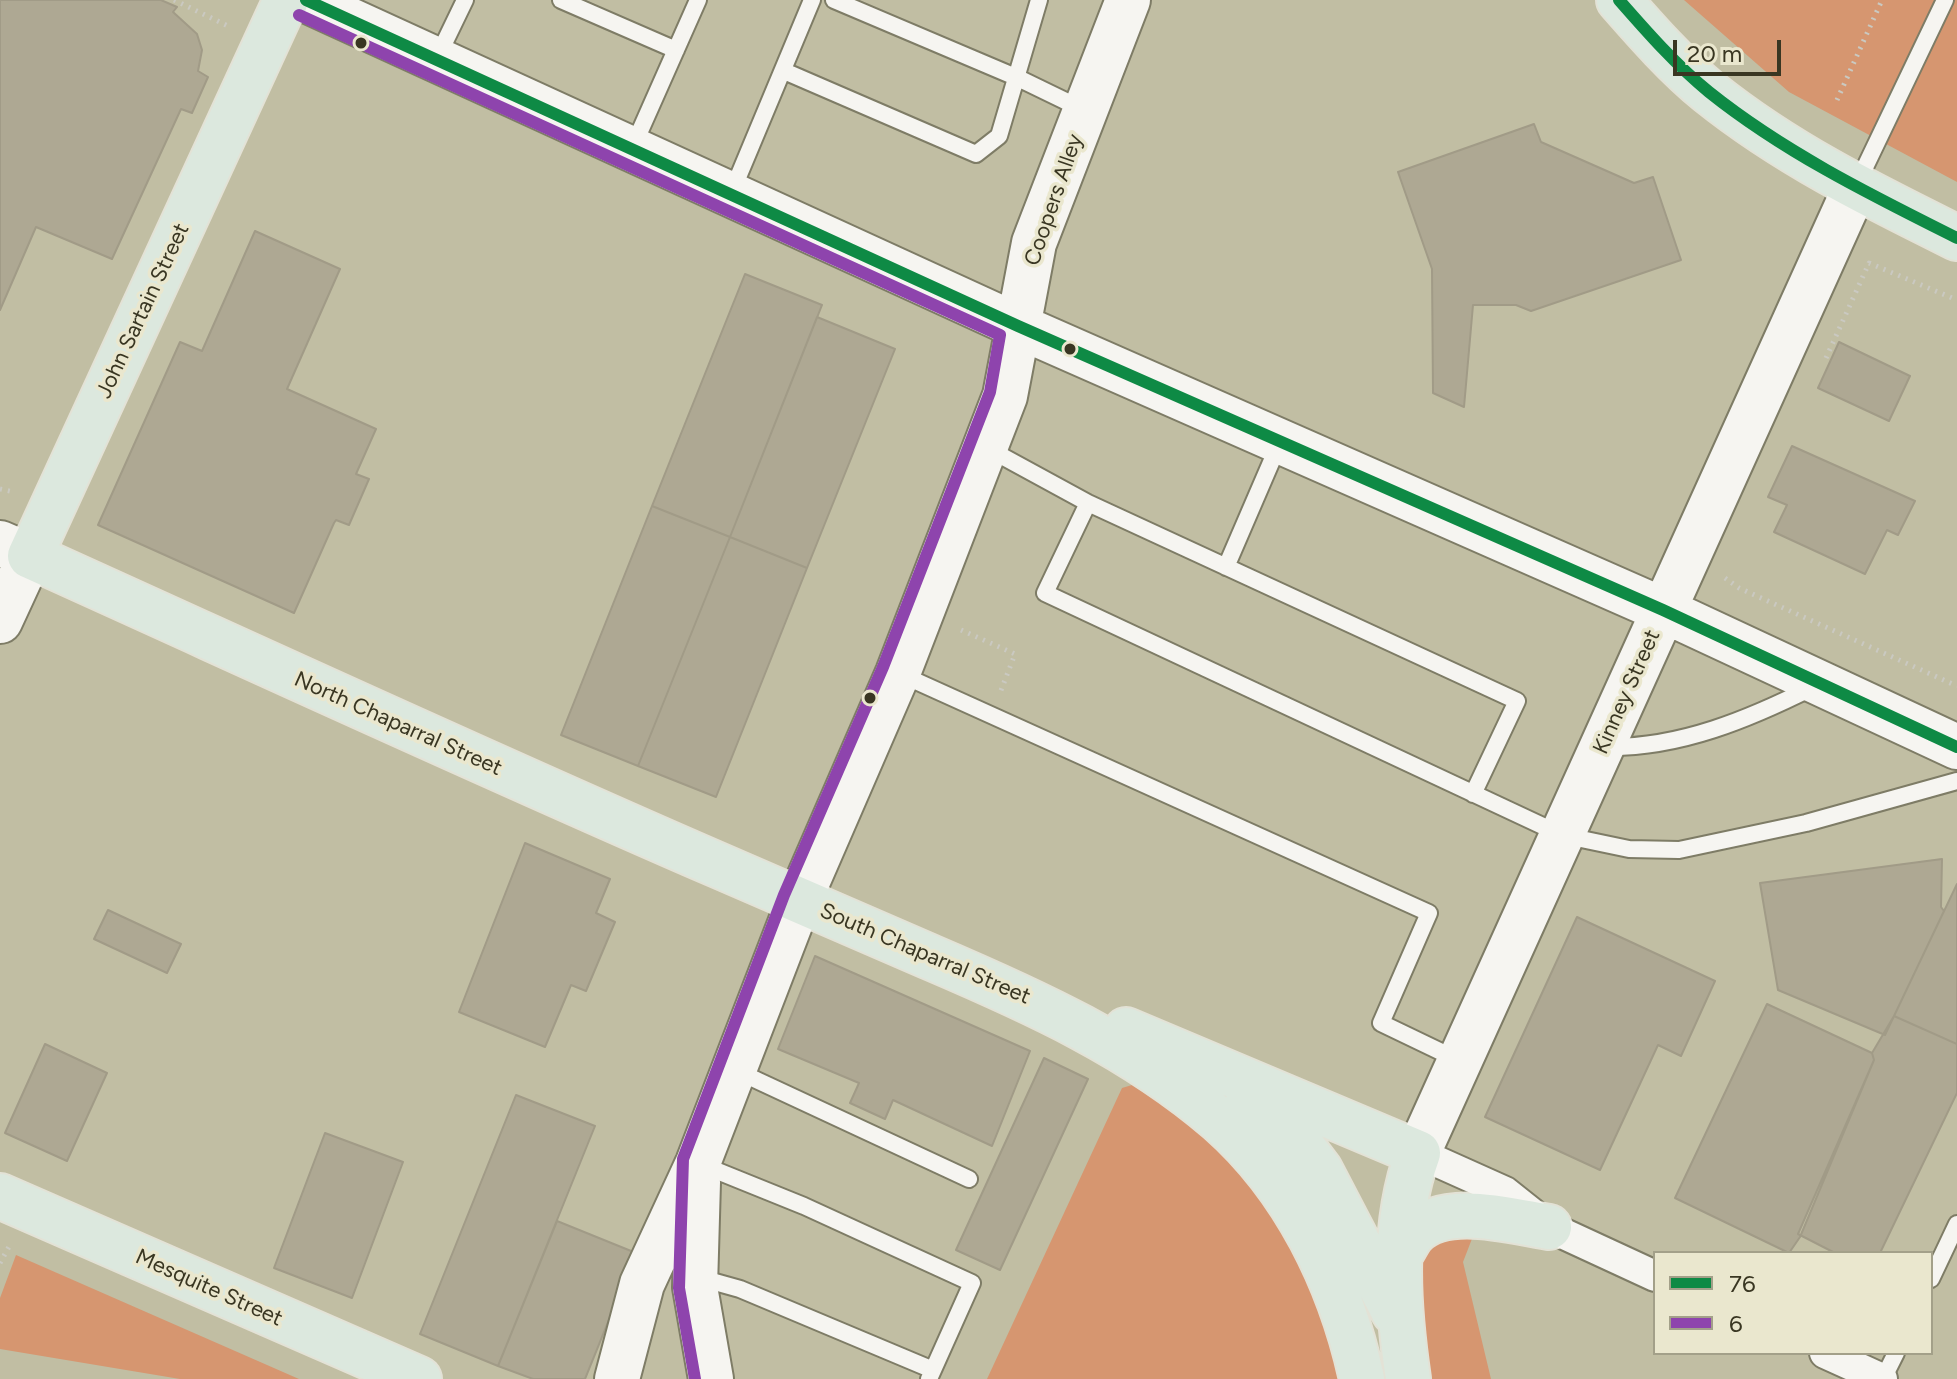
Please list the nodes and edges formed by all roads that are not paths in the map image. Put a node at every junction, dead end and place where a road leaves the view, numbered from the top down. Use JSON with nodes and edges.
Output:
{"nodes":[{"id":1,"x":286,"y":0,"type":"edge"},
{"id":2,"x":306,"y":0,"type":"edge"},
{"id":3,"x":465,"y":0,"type":"edge"},
{"id":4,"x":561,"y":0,"type":"edge"},
{"id":5,"x":698,"y":0,"type":"edge"},
{"id":6,"x":812,"y":0,"type":"edge"},
{"id":7,"x":834,"y":0,"type":"edge"},
{"id":8,"x":1039,"y":0,"type":"edge"},
{"id":9,"x":1128,"y":0,"type":"edge"},
{"id":10,"x":1619,"y":0,"type":"edge"},
{"id":11,"x":1945,"y":0,"type":"edge"},
{"id":12,"x":676,"y":50,"type":"junction"},
{"id":13,"x":436,"y":60,"type":"junction"},
{"id":14,"x":784,"y":71,"type":"junction"},
{"id":15,"x":1018,"y":78,"type":"junction"},
{"id":16,"x":1085,"y":111,"type":"junction"},
{"id":17,"x":632,"y":149,"type":"junction"},
{"id":18,"x":1855,"y":188,"type":"junction"},
{"id":19,"x":731,"y":195,"type":"junction"},
{"id":20,"x":1957,"y":238,"type":"edge"},
{"id":21,"x":1018,"y":326,"type":"junction"},
{"id":22,"x":1280,"y":442,"type":"junction"},
{"id":23,"x":985,"y":447,"type":"junction"},
{"id":24,"x":1088,"y":503,"type":"junction"},
{"id":25,"x":15,"y":550,"type":"edge"},
{"id":26,"x":1226,"y":567,"type":"junction"},
{"id":27,"x":1663,"y":610,"type":"junction"},
{"id":28,"x":0,"y":621,"type":"edge"},
{"id":29,"x":898,"y":673,"type":"junction"},
{"id":30,"x":1820,"y":683,"type":"junction"},
{"id":31,"x":1602,"y":747,"type":"junction"},
{"id":32,"x":1957,"y":747,"type":"edge"},
{"id":33,"x":1957,"y":781,"type":"edge"},
{"id":34,"x":1473,"y":794,"type":"junction"},
{"id":35,"x":1562,"y":835,"type":"junction"},
{"id":36,"x":799,"y":901,"type":"junction"},
{"id":37,"x":1050,"y":1008,"type":"junction"},
{"id":38,"x":1460,"y":1061,"type":"junction"},
{"id":39,"x":732,"y":1068,"type":"junction"},
{"id":40,"x":1221,"y":1070,"type":"junction"},
{"id":41,"x":1418,"y":1153,"type":"junction"},
{"id":42,"x":698,"y":1163,"type":"junction"},
{"id":43,"x":969,"y":1179,"type":"dead end"},
{"id":44,"x":0,"y":1196,"type":"edge"},
{"id":45,"x":1957,"y":1224,"type":"edge"},
{"id":46,"x":1549,"y":1227,"type":"junction"},
{"id":47,"x":1399,"y":1256,"type":"junction"},
{"id":48,"x":1653,"y":1275,"type":"edge"},
{"id":49,"x":1933,"y":1275,"type":"edge"},
{"id":50,"x":695,"y":1277,"type":"junction"},
{"id":51,"x":1401,"y":1326,"type":"junction"},
{"id":52,"x":1829,"y":1355,"type":"edge"},
{"id":53,"x":1895,"y":1355,"type":"edge"},
{"id":54,"x":931,"y":1374,"type":"edge"},
{"id":55,"x":419,"y":1379,"type":"edge"},
{"id":56,"x":617,"y":1379,"type":"edge"},
{"id":57,"x":711,"y":1379,"type":"edge"},
{"id":58,"x":1362,"y":1379,"type":"edge"},
{"id":59,"x":1408,"y":1379,"type":"edge"},
{"id":60,"x":1883,"y":1379,"type":"edge"}],
"edges":[{"from":1,"to":25,"type":"main road","name":"John Sartain Street"},
{"from":2,"to":13,"type":"street"},
{"from":3,"to":13,"type":"lane"},
{"from":4,"to":12,"type":"lane"},
{"from":5,"to":12,"type":"lane"},
{"from":6,"to":14,"type":"lane"},
{"from":7,"to":15,"type":"lane"},
{"from":8,"to":15,"type":"lane"},
{"from":9,"to":16,"type":"street","name":"Coopers Alley"},
{"from":10,"to":18,"type":"main road"},
{"from":11,"to":18,"type":"lane"},
{"from":12,"to":17,"type":"lane"},
{"from":13,"to":17,"type":"street"},
{"from":14,"to":15,"type":"lane"},
{"from":14,"to":19,"type":"lane"},
{"from":15,"to":16,"type":"lane"},
{"from":16,"to":21,"type":"street","name":"Coopers Alley"},
{"from":17,"to":19,"type":"street"},
{"from":18,"to":20,"type":"main road"},
{"from":18,"to":27,"type":"street","name":"Kinney Street"},
{"from":19,"to":21,"type":"street"},
{"from":21,"to":22,"type":"street"},
{"from":21,"to":23,"type":"street","name":"Coopers Alley"},
{"from":22,"to":26,"type":"lane"},
{"from":22,"to":27,"type":"street"},
{"from":23,"to":24,"type":"lane"},
{"from":23,"to":29,"type":"street","name":"Coopers Alley"},
{"from":24,"to":26,"type":"lane"},
{"from":24,"to":34,"type":"lane"},
{"from":25,"to":28,"type":"street","name":"John Sartain Street"},
{"from":25,"to":36,"type":"main road","name":"North Chaparral Street"},
{"from":26,"to":34,"type":"lane"},
{"from":27,"to":30,"type":"street"},
{"from":27,"to":31,"type":"street","name":"Kinney Street"},
{"from":29,"to":36,"type":"street","name":"Coopers Alley"},
{"from":29,"to":38,"type":"lane"},
{"from":30,"to":31,"type":"lane"},
{"from":30,"to":32,"type":"street"},
{"from":31,"to":35,"type":"street","name":"Kinney Street"},
{"from":33,"to":35,"type":"lane"},
{"from":34,"to":35,"type":"lane"},
{"from":35,"to":38,"type":"street","name":"Kinney Street"},
{"from":36,"to":37,"type":"main road","name":"South Chaparral Street"},
{"from":36,"to":39,"type":"street","name":"Coopers Alley"},
{"from":37,"to":40,"type":"main road"},
{"from":37,"to":58,"type":"main road"},
{"from":38,"to":41,"type":"street","name":"Kinney Street"},
{"from":39,"to":42,"type":"street","name":"Coopers Alley"},
{"from":39,"to":43,"type":"lane"},
{"from":40,"to":41,"type":"main road"},
{"from":40,"to":51,"type":"main road"},
{"from":41,"to":46,"type":"street"},
{"from":41,"to":47,"type":"main road"},
{"from":42,"to":50,"type":"street","name":"Coopers Alley"},
{"from":42,"to":54,"type":"lane"},
{"from":42,"to":56,"type":"street","name":"Coopers Alley"},
{"from":44,"to":55,"type":"main road","name":"Mesquite Street"},
{"from":45,"to":49,"type":"lane"},
{"from":46,"to":47,"type":"main road"},
{"from":46,"to":48,"type":"street"},
{"from":47,"to":51,"type":"main road"},
{"from":50,"to":54,"type":"lane"},
{"from":50,"to":57,"type":"street","name":"Coopers Alley"},
{"from":51,"to":59,"type":"main road"},
{"from":52,"to":60,"type":"street"},
{"from":53,"to":60,"type":"lane"}]}
